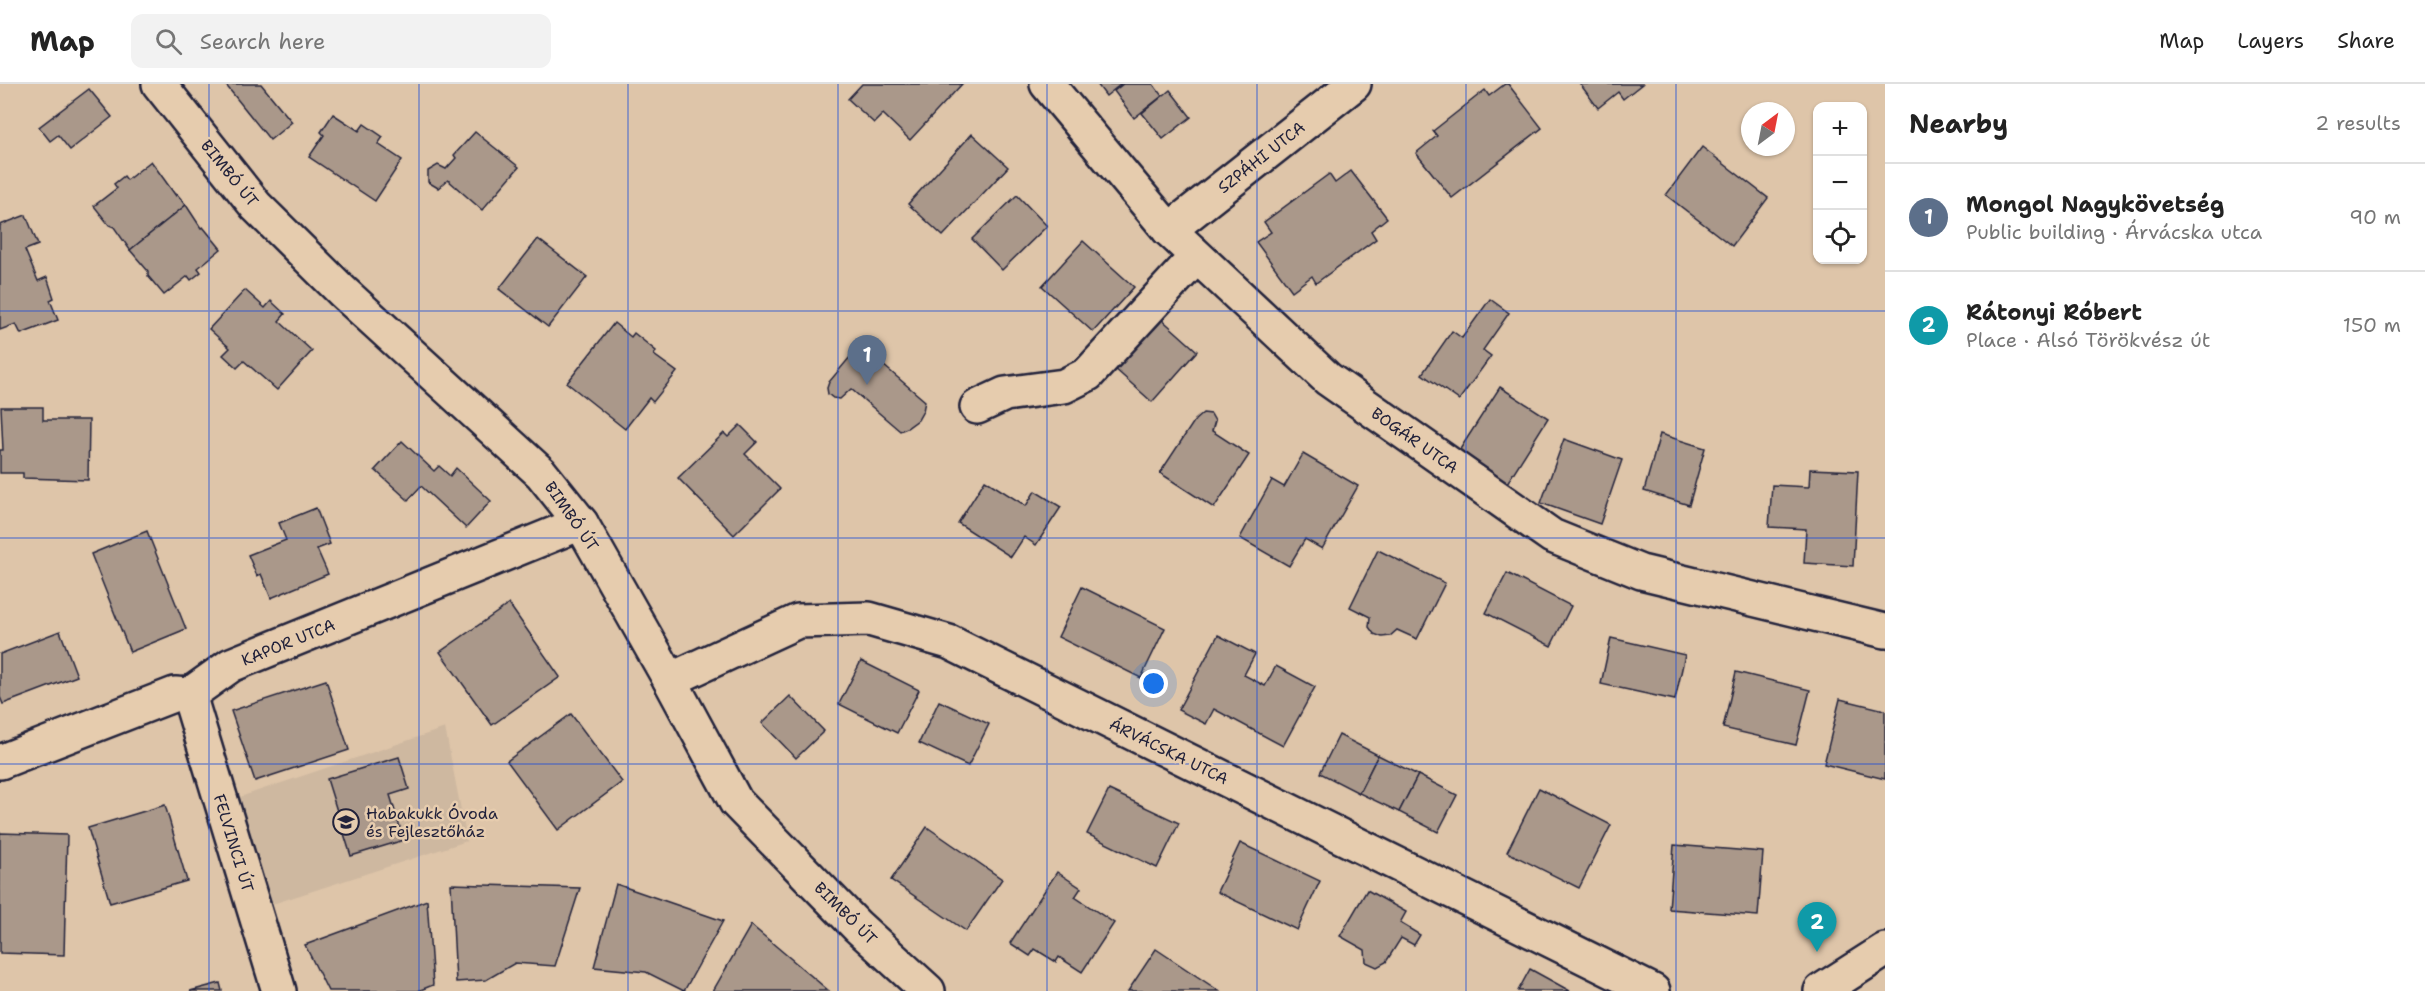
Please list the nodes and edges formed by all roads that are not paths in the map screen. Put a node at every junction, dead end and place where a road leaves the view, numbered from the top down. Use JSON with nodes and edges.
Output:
{"nodes":[{"id":1,"x":159,"y":84,"type":"edge"},
{"id":2,"x":1047,"y":84,"type":"edge"},
{"id":3,"x":1354,"y":84,"type":"edge"},
{"id":4,"x":1169,"y":230,"type":"junction"},
{"id":5,"x":1196,"y":257,"type":"junction"},
{"id":6,"x":977,"y":407,"type":"dead end"},
{"id":7,"x":581,"y":523,"type":"junction"},
{"id":8,"x":1885,"y":631,"type":"edge"},
{"id":9,"x":670,"y":680,"type":"junction"},
{"id":10,"x":189,"y":695,"type":"junction"},
{"id":11,"x":0,"y":762,"type":"edge"},
{"id":12,"x":1885,"y":950,"type":"edge"},
{"id":13,"x":279,"y":991,"type":"edge"},
{"id":14,"x":928,"y":991,"type":"edge"},
{"id":15,"x":1653,"y":991,"type":"edge"},
{"id":16,"x":1821,"y":991,"type":"edge"}],
"edges":[{"from":1,"to":7,"type":"street","name":"BIMBÓ ÚT"},
{"from":2,"to":4,"type":"street","name":"BOGÁR UTCA"},
{"from":3,"to":4,"type":"street","name":"SZPÁHI UTCA"},
{"from":4,"to":5,"type":"street","name":"BOGÁR UTCA"},
{"from":5,"to":6,"type":"street"},
{"from":5,"to":8,"type":"street","name":"BOGÁR UTCA"},
{"from":7,"to":9,"type":"street","name":"BIMBÓ ÚT"},
{"from":7,"to":10,"type":"street","name":"KAPOR UTCA"},
{"from":9,"to":14,"type":"street","name":"BIMBÓ ÚT"},
{"from":9,"to":15,"type":"street","name":"ÁRVÁCSKA UTCA"},
{"from":10,"to":11,"type":"street","name":"KAPOR UTCA"},
{"from":10,"to":13,"type":"street","name":"FELVINCI ÚT"},
{"from":12,"to":16,"type":"street"}]}
